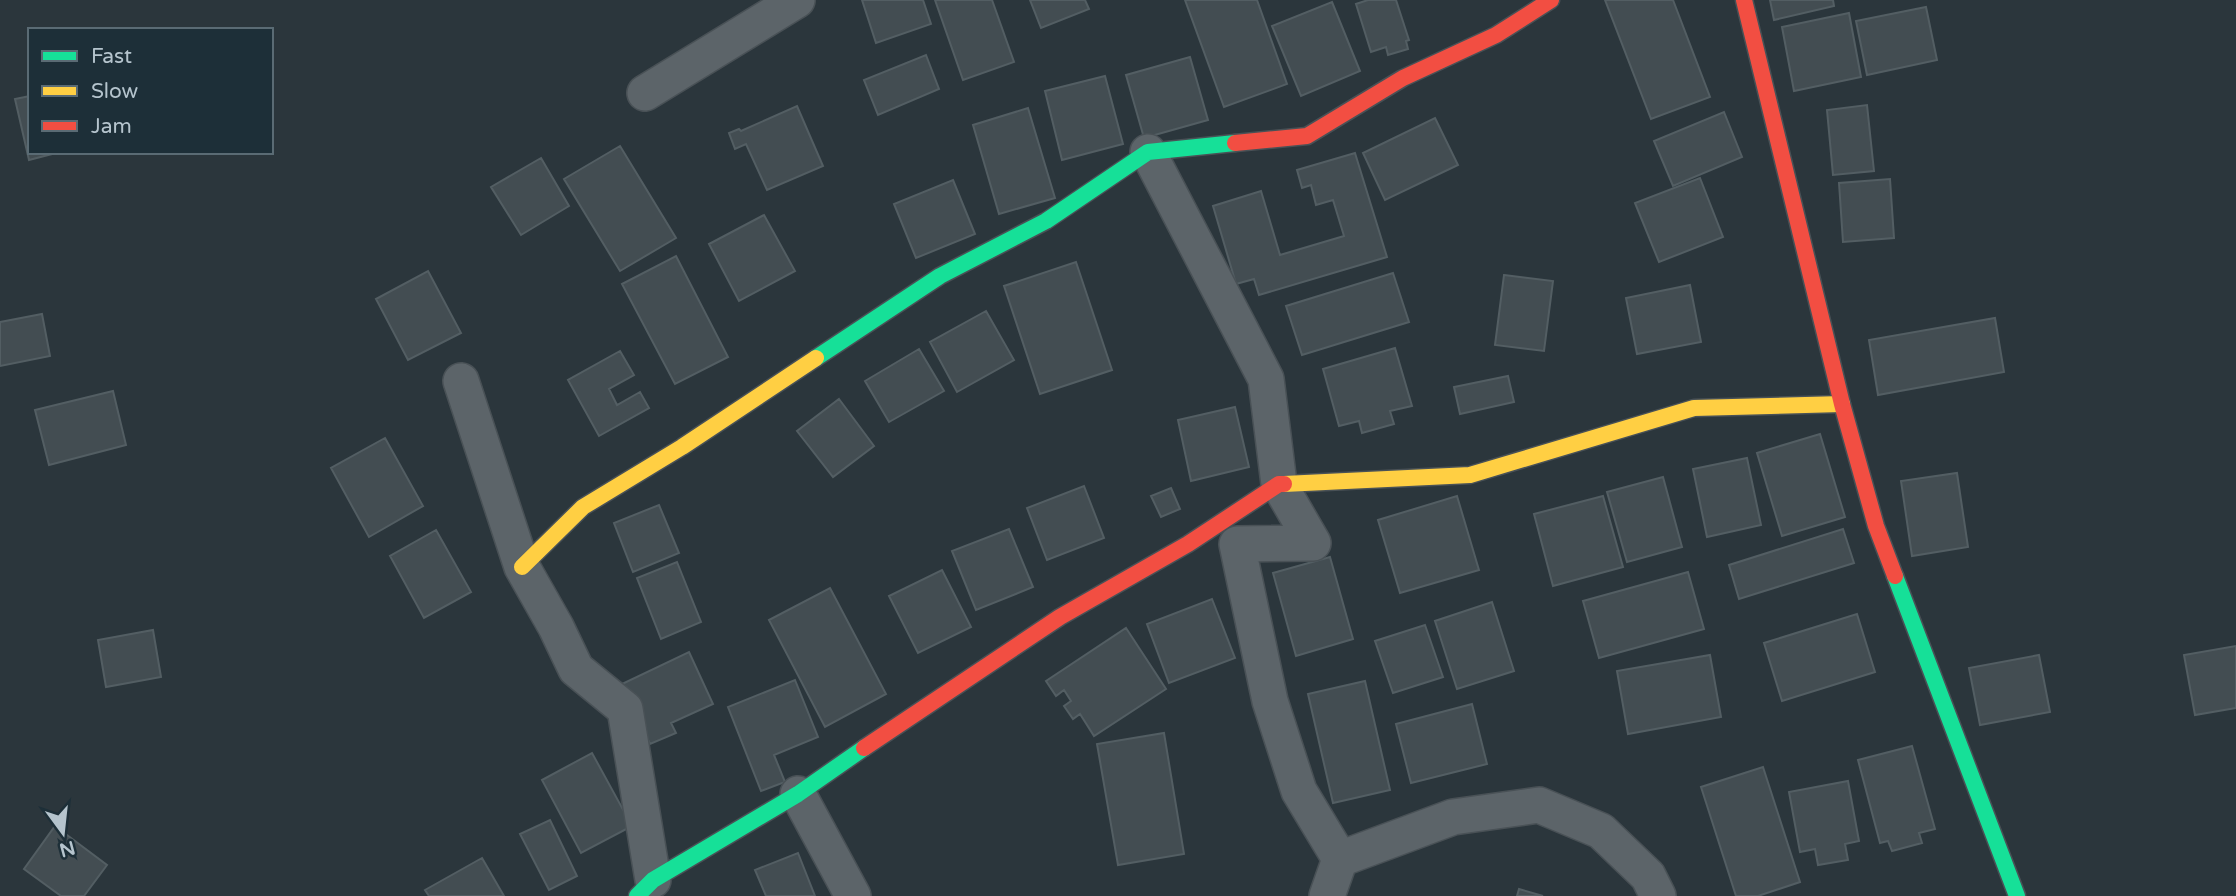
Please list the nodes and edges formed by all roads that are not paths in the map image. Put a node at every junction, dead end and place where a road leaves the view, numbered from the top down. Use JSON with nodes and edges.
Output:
{"nodes":[{"id":1,"x":797,"y":0,"type":"edge"},
{"id":2,"x":1551,"y":0,"type":"edge"},
{"id":3,"x":1744,"y":0,"type":"edge"},
{"id":4,"x":645,"y":93,"type":"dead end"},
{"id":5,"x":1148,"y":152,"type":"junction"},
{"id":6,"x":461,"y":381,"type":"dead end"},
{"id":7,"x":1842,"y":404,"type":"junction"},
{"id":8,"x":1279,"y":484,"type":"junction"},
{"id":9,"x":522,"y":567,"type":"junction"},
{"id":10,"x":798,"y":794,"type":"junction"},
{"id":11,"x":1340,"y":859,"type":"junction"},
{"id":12,"x":645,"y":888,"type":"edge"},
{"id":13,"x":853,"y":896,"type":"edge"},
{"id":14,"x":1327,"y":896,"type":"edge"},
{"id":15,"x":1658,"y":896,"type":"edge"},
{"id":16,"x":2017,"y":896,"type":"edge"}],
"edges":[{"from":1,"to":4,"type":"street"},
{"from":2,"to":5,"type":"street"},
{"from":3,"to":7,"type":"street"},
{"from":5,"to":8,"type":"street"},
{"from":5,"to":9,"type":"street"},
{"from":6,"to":9,"type":"street"},
{"from":7,"to":8,"type":"street"},
{"from":7,"to":16,"type":"street"},
{"from":8,"to":10,"type":"street"},
{"from":8,"to":11,"type":"street"},
{"from":9,"to":12,"type":"street"},
{"from":10,"to":12,"type":"street"},
{"from":10,"to":13,"type":"street"},
{"from":11,"to":14,"type":"street"},
{"from":11,"to":15,"type":"street"}]}
